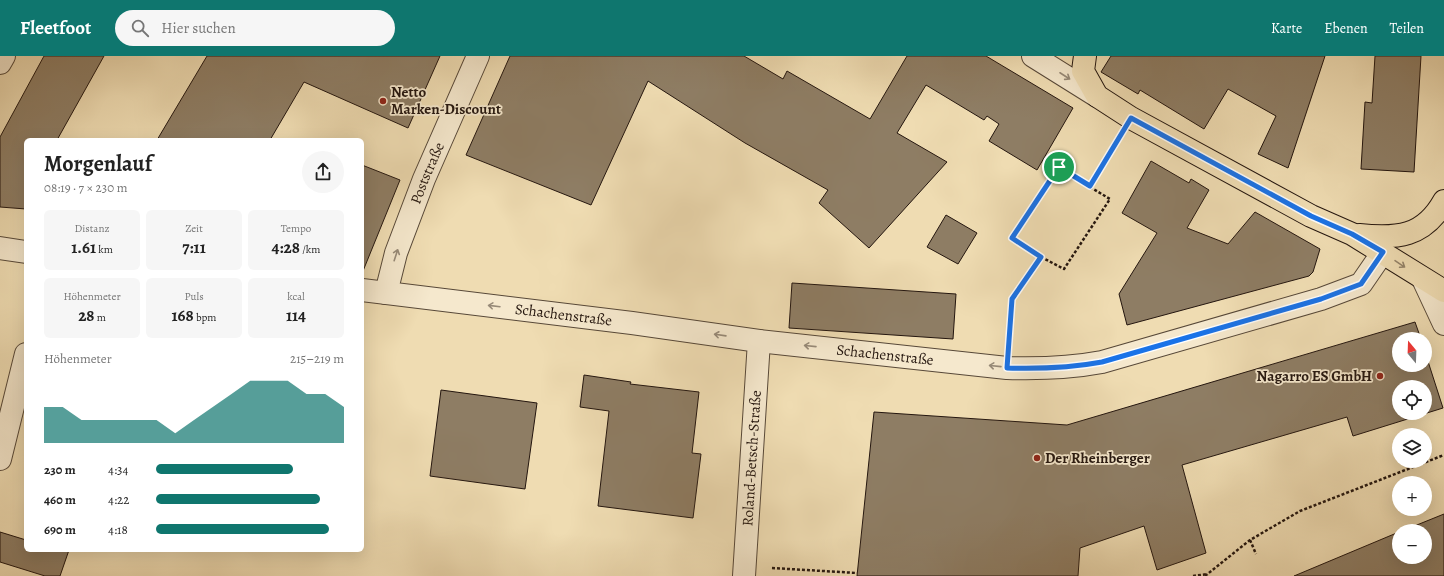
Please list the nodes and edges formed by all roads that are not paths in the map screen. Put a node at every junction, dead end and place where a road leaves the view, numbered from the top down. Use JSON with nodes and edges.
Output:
{"nodes":[{"id":1,"x":4,"y":56,"type":"edge"},
{"id":2,"x":478,"y":56,"type":"edge"},
{"id":3,"x":1033,"y":56,"type":"edge"},
{"id":4,"x":1085,"y":56,"type":"edge"},
{"id":5,"x":0,"y":63,"type":"edge"},
{"id":6,"x":1097,"y":96,"type":"junction"},
{"id":7,"x":1444,"y":201,"type":"edge"},
{"id":8,"x":1352,"y":234,"type":"junction"},
{"id":9,"x":0,"y":248,"type":"edge"},
{"id":10,"x":24,"y":252,"type":"edge"},
{"id":11,"x":1383,"y":252,"type":"junction"},
{"id":12,"x":1423,"y":279,"type":"junction"},
{"id":13,"x":364,"y":290,"type":"edge"},
{"id":14,"x":1444,"y":291,"type":"edge"},
{"id":15,"x":386,"y":293,"type":"junction"},
{"id":16,"x":1444,"y":324,"type":"edge"},
{"id":17,"x":759,"y":341,"type":"junction"},
{"id":18,"x":24,"y":362,"type":"edge"},
{"id":19,"x":0,"y":459,"type":"edge"},
{"id":20,"x":745,"y":571,"type":"edge"}],
"edges":[{"from":1,"to":5,"type":"street"},
{"from":15,"to":2,"type":"street","name":"Poststraße","one_way":true},
{"from":3,"to":6,"type":"street","one_way":true},
{"from":4,"to":6,"type":"main road"},
{"from":6,"to":8,"type":"main road"},
{"from":7,"to":8,"type":"main road"},
{"from":8,"to":11,"type":"main road"},
{"from":9,"to":10,"type":"street"},
{"from":11,"to":12,"type":"main road","one_way":true},
{"from":11,"to":17,"type":"street","name":"Schachenstraße","one_way":true},
{"from":12,"to":14,"type":"main road"},
{"from":12,"to":16,"type":"street"},
{"from":13,"to":15,"type":"street","name":"Schachenstraße"},
{"from":17,"to":15,"type":"street","name":"Schachenstraße","one_way":true},
{"from":17,"to":20,"type":"street","name":"Roland-Betsch-Straße"},
{"from":18,"to":19,"type":"street"}]}
